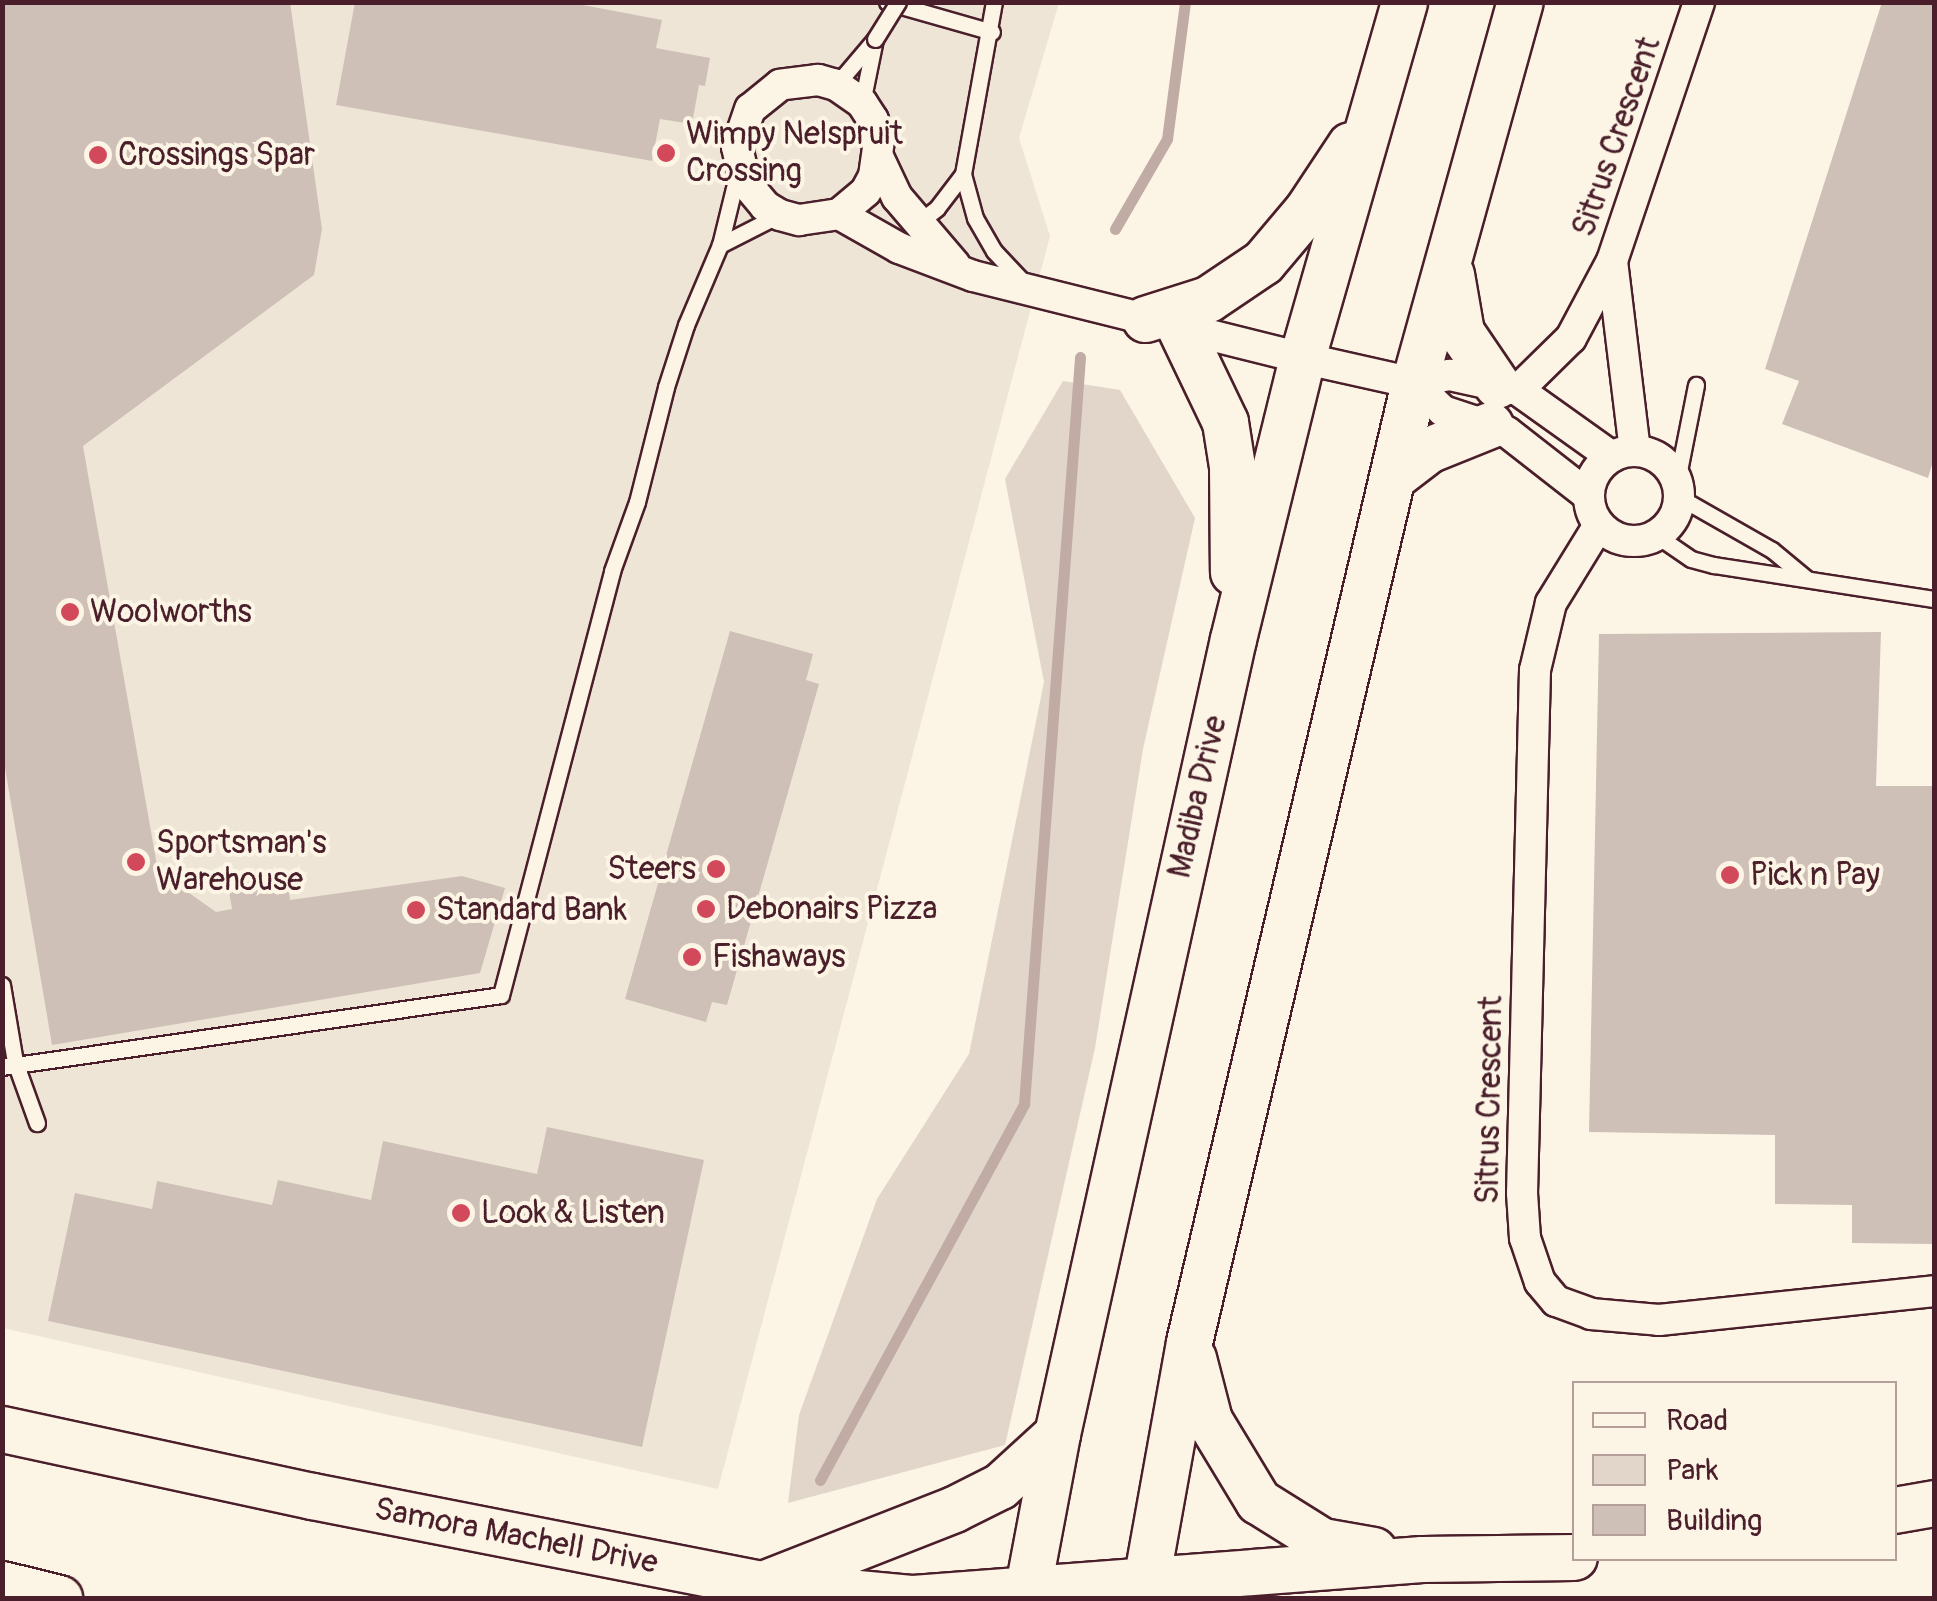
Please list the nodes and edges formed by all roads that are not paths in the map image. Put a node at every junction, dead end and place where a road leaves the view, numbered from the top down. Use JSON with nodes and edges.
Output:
{"nodes":[{"id":1,"x":887,"y":2,"type":"edge"},
{"id":2,"x":898,"y":2,"type":"edge"},
{"id":3,"x":994,"y":2,"type":"edge"},
{"id":4,"x":1404,"y":2,"type":"edge"},
{"id":5,"x":1520,"y":2,"type":"edge"},
{"id":6,"x":1699,"y":2,"type":"edge"},
{"id":7,"x":992,"y":32,"type":"junction"},
{"id":8,"x":875,"y":39,"type":"junction"},
{"id":9,"x":836,"y":85,"type":"junction"},
{"id":10,"x":862,"y":104,"type":"junction"},
{"id":11,"x":1375,"y":108,"type":"junction"},
{"id":12,"x":878,"y":159,"type":"junction"},
{"id":13,"x":740,"y":167,"type":"junction"},
{"id":14,"x":963,"y":174,"type":"junction"},
{"id":15,"x":780,"y":214,"type":"junction"},
{"id":16,"x":839,"y":214,"type":"junction"},
{"id":17,"x":918,"y":223,"type":"junction"},
{"id":18,"x":720,"y":244,"type":"junction"},
{"id":19,"x":1450,"y":258,"type":"junction"},
{"id":20,"x":1612,"y":260,"type":"junction"},
{"id":21,"x":961,"y":271,"type":"junction"},
{"id":22,"x":1032,"y":290,"type":"junction"},
{"id":23,"x":1163,"y":324,"type":"junction"},
{"id":24,"x":1302,"y":358,"type":"junction"},
{"id":25,"x":1414,"y":384,"type":"junction"},
{"id":26,"x":1696,"y":385,"type":"dead end"},
{"id":27,"x":1502,"y":400,"type":"junction"},
{"id":28,"x":1624,"y":454,"type":"junction"},
{"id":29,"x":1393,"y":477,"type":"junction"},
{"id":30,"x":1678,"y":489,"type":"junction"},
{"id":31,"x":1594,"y":510,"type":"junction"},
{"id":32,"x":1656,"y":535,"type":"junction"},
{"id":33,"x":1810,"y":582,"type":"junction"},
{"id":34,"x":1934,"y":599,"type":"edge"},
{"id":35,"x":1233,"y":640,"type":"junction"},
{"id":36,"x":2,"y":985,"type":"edge"},
{"id":37,"x":9,"y":1064,"type":"edge"},
{"id":38,"x":37,"y":1123,"type":"dead end"},
{"id":39,"x":1934,"y":1291,"type":"edge"},
{"id":40,"x":1189,"y":1342,"type":"junction"},
{"id":41,"x":2,"y":1429,"type":"edge"},
{"id":42,"x":1057,"y":1434,"type":"junction"},
{"id":43,"x":1934,"y":1503,"type":"edge"},
{"id":44,"x":1897,"y":1509,"type":"edge"},
{"id":45,"x":1572,"y":1558,"type":"edge"},
{"id":46,"x":1422,"y":1559,"type":"junction"},
{"id":47,"x":2,"y":1584,"type":"edge"},
{"id":48,"x":762,"y":1584,"type":"junction"},
{"id":49,"x":1145,"y":1589,"type":"edge"},
{"id":50,"x":1026,"y":1596,"type":"edge"},
{"id":51,"x":59,"y":1598,"type":"edge"}],
"edges":[{"from":1,"to":7,"type":"lane"},
{"from":2,"to":8,"type":"lane","bridge":true},
{"from":3,"to":7,"type":"lane"},
{"from":4,"to":11,"type":"main road","name":"Madiba Drive"},
{"from":5,"to":19,"type":"main road"},
{"from":6,"to":20,"type":"street","name":"Sitrus Crescent"},
{"from":7,"to":14,"type":"lane"},
{"from":8,"to":9,"type":"lane"},
{"from":8,"to":10,"type":"lane"},
{"from":9,"to":10,"type":"street"},
{"from":9,"to":13,"type":"street"},
{"from":10,"to":12,"type":"street"},
{"from":11,"to":23,"type":"main road"},
{"from":11,"to":24,"type":"main road","name":"Madiba Drive"},
{"from":12,"to":16,"type":"street"},
{"from":12,"to":17,"type":"street"},
{"from":13,"to":15,"type":"street"},
{"from":13,"to":18,"type":"lane"},
{"from":14,"to":17,"type":"lane"},
{"from":14,"to":22,"type":"lane"},
{"from":15,"to":16,"type":"street"},
{"from":15,"to":18,"type":"lane"},
{"from":16,"to":21,"type":"street"},
{"from":17,"to":21,"type":"street"},
{"from":18,"to":37,"type":"lane"},
{"from":19,"to":25,"type":"main road"},
{"from":19,"to":27,"type":"main road"},
{"from":20,"to":27,"type":"street"},
{"from":20,"to":28,"type":"street","name":"Sitrus Crescent"},
{"from":21,"to":22,"type":"street"},
{"from":22,"to":23,"type":"street"},
{"from":23,"to":24,"type":"street"},
{"from":23,"to":35,"type":"main road"},
{"from":24,"to":25,"type":"street"},
{"from":24,"to":35,"type":"main road","name":"Madiba Drive"},
{"from":25,"to":27,"type":"street"},
{"from":25,"to":29,"type":"main road"},
{"from":26,"to":30,"type":"lane"},
{"from":27,"to":28,"type":"street"},
{"from":27,"to":29,"type":"main road"},
{"from":27,"to":31,"type":"street"},
{"from":28,"to":30,"type":"street"},
{"from":28,"to":31,"type":"street","name":"Sitrus Crescent"},
{"from":29,"to":40,"type":"main road"},
{"from":30,"to":32,"type":"street"},
{"from":30,"to":33,"type":"lane"},
{"from":31,"to":32,"type":"street"},
{"from":31,"to":39,"type":"street","name":"Sitrus Crescent"},
{"from":32,"to":33,"type":"lane"},
{"from":33,"to":34,"type":"lane"},
{"from":35,"to":42,"type":"main road","name":"Madiba Drive"},
{"from":36,"to":37,"type":"lane"},
{"from":37,"to":38,"type":"lane"},
{"from":40,"to":46,"type":"main road"},
{"from":40,"to":49,"type":"main road"},
{"from":41,"to":48,"type":"main road","name":"Samora Machell Drive"},
{"from":42,"to":48,"type":"main road"},
{"from":42,"to":50,"type":"main road","name":"Madiba Drive"},
{"from":43,"to":44,"type":"main road"},
{"from":45,"to":46,"type":"main road","name":"Samora Machell Drive"},
{"from":46,"to":49,"type":"main road","name":"Samora Machell Drive"},
{"from":47,"to":51,"type":"main road"},
{"from":48,"to":50,"type":"main road","name":"Samora Machell Drive"},
{"from":49,"to":50,"type":"main road","name":"Samora Machell Drive"}]}
